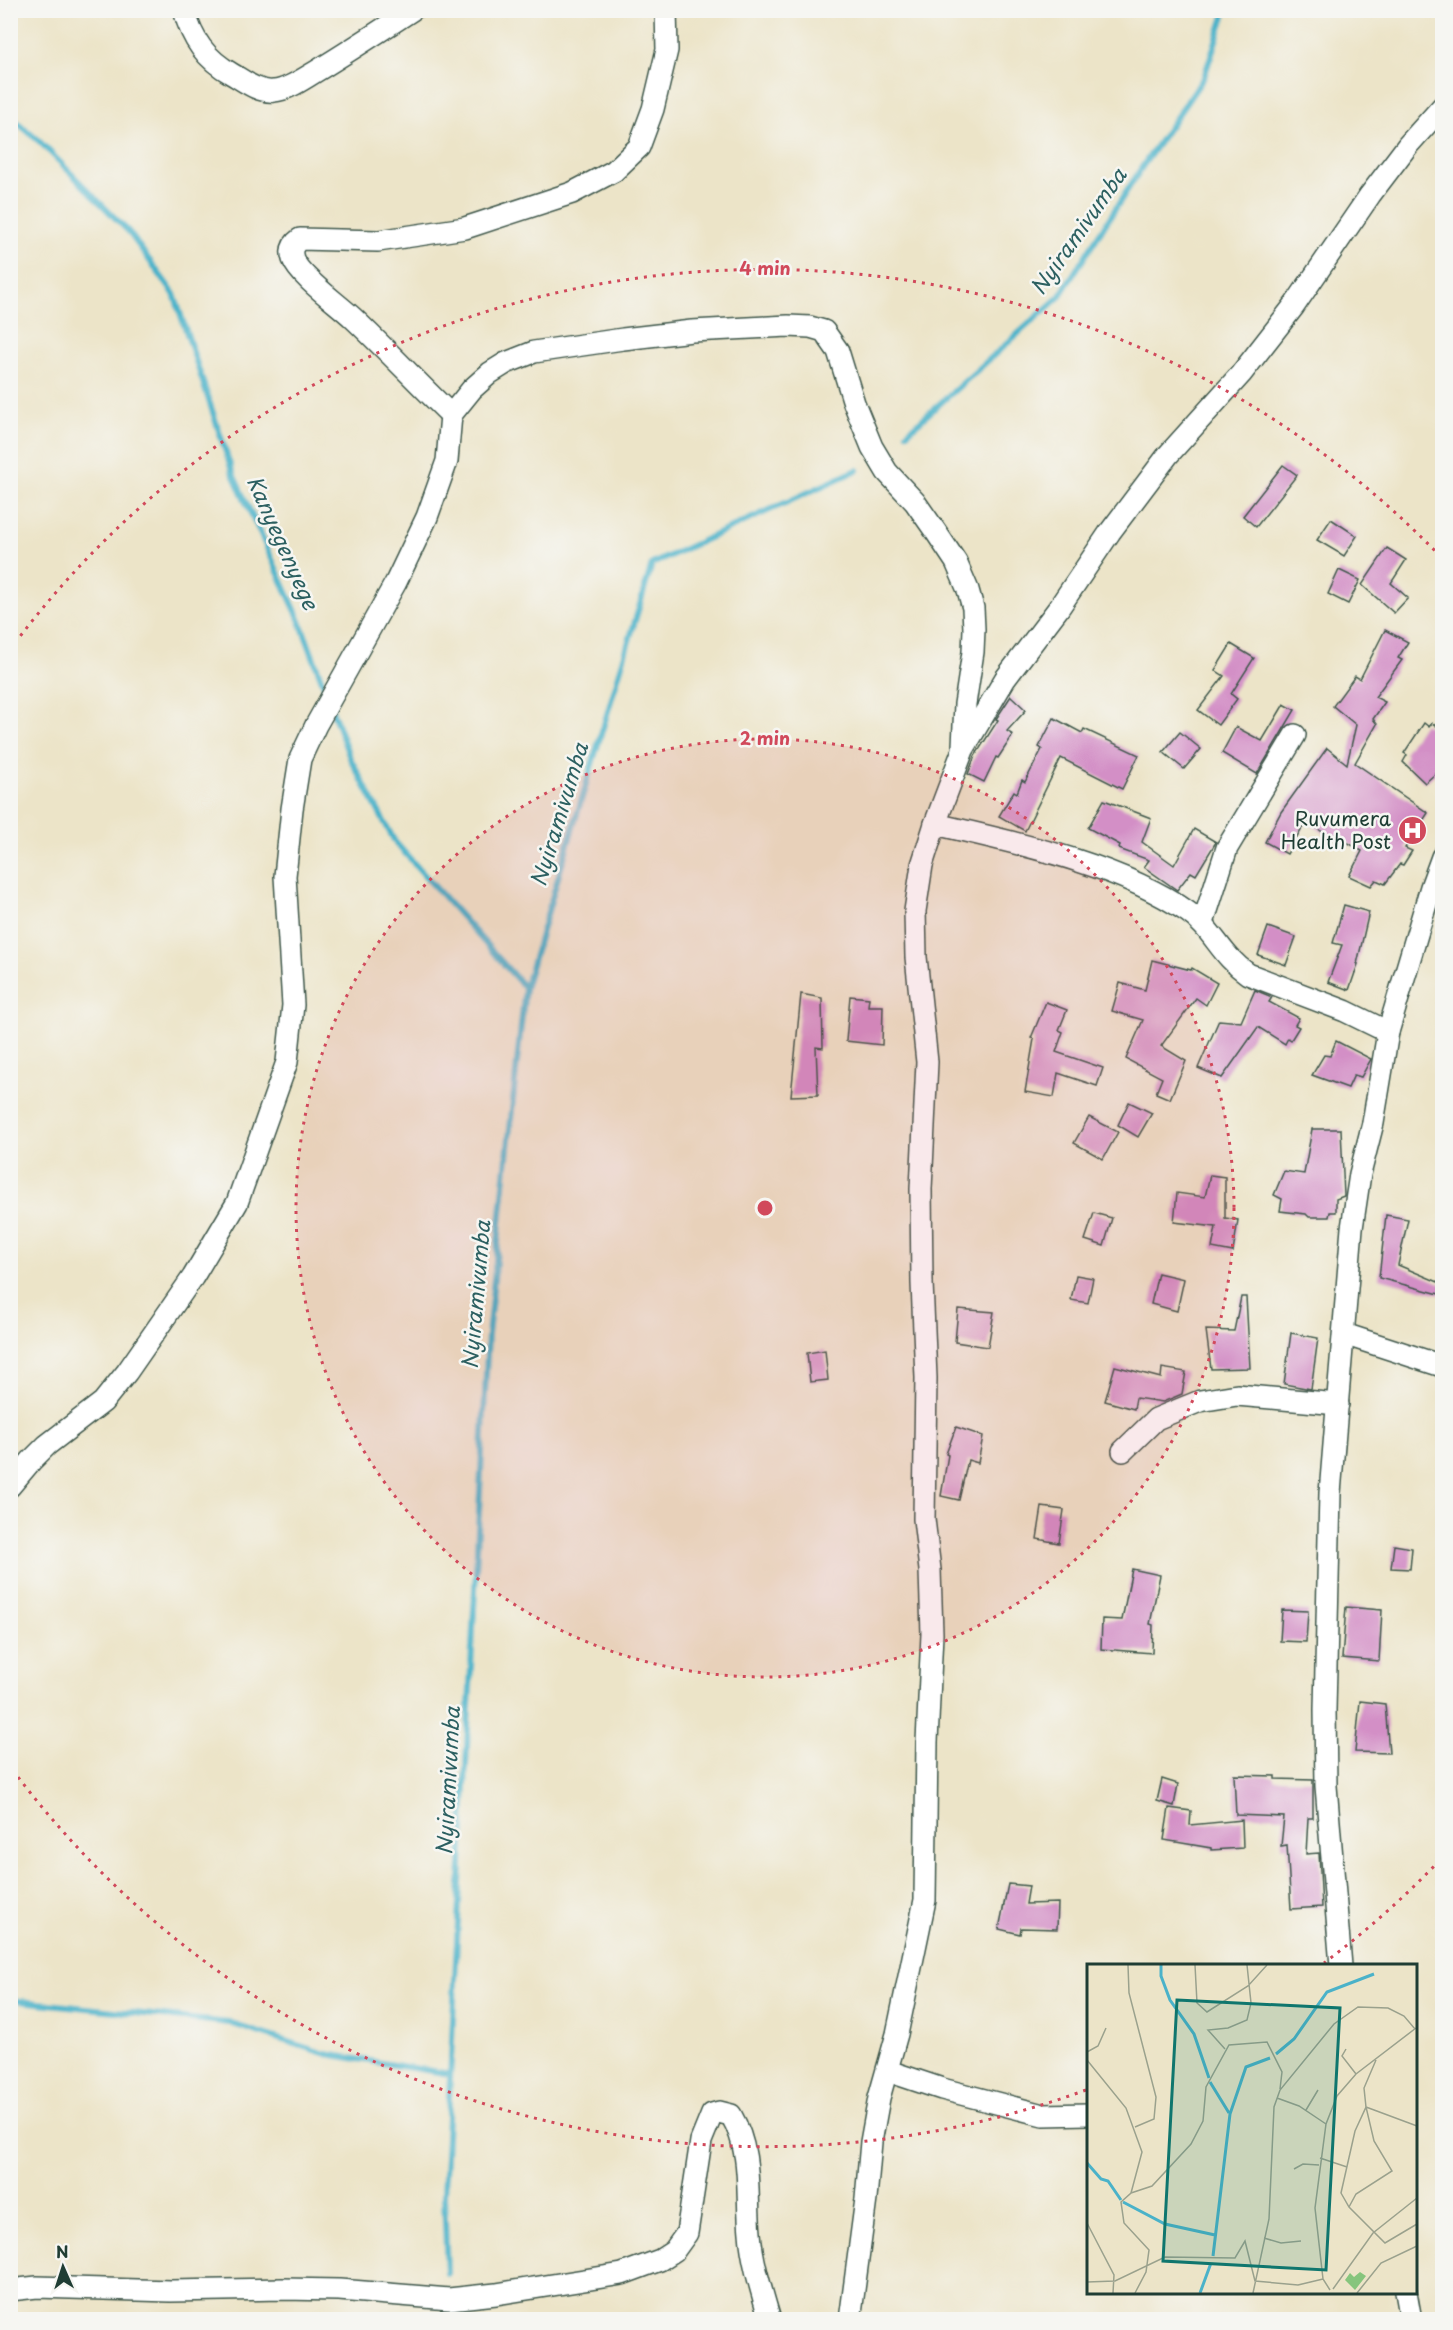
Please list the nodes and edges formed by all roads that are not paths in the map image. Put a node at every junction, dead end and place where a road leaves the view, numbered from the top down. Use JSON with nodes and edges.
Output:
{"nodes":[{"id":1,"x":184,"y":10,"type":"edge"},
{"id":2,"x":412,"y":10,"type":"edge"},
{"id":3,"x":666,"y":10,"type":"edge"},
{"id":4,"x":1443,"y":107,"type":"edge"},
{"id":5,"x":451,"y":416,"type":"junction"},
{"id":6,"x":1295,"y":735,"type":"dead end"},
{"id":7,"x":963,"y":750,"type":"junction"},
{"id":8,"x":935,"y":824,"type":"junction"},
{"id":9,"x":1443,"y":857,"type":"edge"},
{"id":10,"x":1203,"y":922,"type":"junction"},
{"id":11,"x":1388,"y":1032,"type":"junction"},
{"id":12,"x":1344,"y":1334,"type":"junction"},
{"id":13,"x":1443,"y":1366,"type":"edge"},
{"id":14,"x":1338,"y":1404,"type":"junction"},
{"id":15,"x":1123,"y":1451,"type":"dead end"},
{"id":16,"x":10,"y":1486,"type":"edge"},
{"id":17,"x":1341,"y":1964,"type":"edge"},
{"id":18,"x":888,"y":2071,"type":"junction"},
{"id":19,"x":1087,"y":2114,"type":"edge"},
{"id":20,"x":10,"y":2290,"type":"edge"},
{"id":21,"x":1406,"y":2294,"type":"edge"},
{"id":22,"x":770,"y":2319,"type":"edge"},
{"id":23,"x":850,"y":2319,"type":"edge"},
{"id":24,"x":1411,"y":2319,"type":"edge"}],
"edges":[{"from":1,"to":2,"type":"street"},
{"from":3,"to":5,"type":"street"},
{"from":4,"to":7,"type":"street"},
{"from":5,"to":7,"type":"street"},
{"from":5,"to":16,"type":"street"},
{"from":6,"to":10,"type":"street"},
{"from":7,"to":8,"type":"street"},
{"from":8,"to":10,"type":"street"},
{"from":8,"to":18,"type":"street"},
{"from":9,"to":11,"type":"street"},
{"from":10,"to":11,"type":"street"},
{"from":11,"to":12,"type":"street"},
{"from":12,"to":13,"type":"street"},
{"from":12,"to":14,"type":"street"},
{"from":14,"to":15,"type":"street"},
{"from":14,"to":17,"type":"street"},
{"from":18,"to":19,"type":"street"},
{"from":18,"to":23,"type":"street"},
{"from":20,"to":22,"type":"street"},
{"from":21,"to":24,"type":"street"}]}
